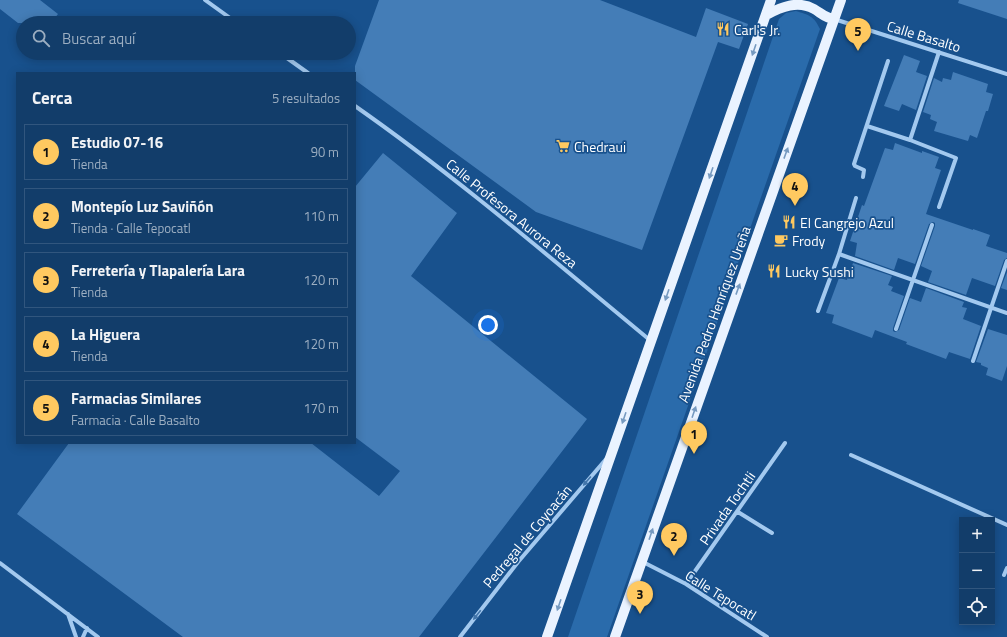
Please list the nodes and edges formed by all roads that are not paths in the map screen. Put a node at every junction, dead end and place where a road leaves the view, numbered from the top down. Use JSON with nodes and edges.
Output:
{"nodes":[{"id":1,"x":205,"y":0,"type":"edge"},
{"id":2,"x":771,"y":0,"type":"edge"},
{"id":3,"x":841,"y":0,"type":"edge"},
{"id":4,"x":766,"y":15,"type":"junction"},
{"id":5,"x":227,"y":16,"type":"edge"},
{"id":6,"x":834,"y":19,"type":"junction"},
{"id":7,"x":939,"y":52,"type":"junction"},
{"id":8,"x":290,"y":60,"type":"edge"},
{"id":9,"x":888,"y":61,"type":"dead end"},
{"id":10,"x":307,"y":72,"type":"edge"},
{"id":11,"x":1007,"y":74,"type":"edge"},
{"id":12,"x":356,"y":107,"type":"edge"},
{"id":13,"x":866,"y":126,"type":"junction"},
{"id":14,"x":910,"y":140,"type":"junction"},
{"id":15,"x":863,"y":177,"type":"dead end"},
{"id":16,"x":856,"y":198,"type":"dead end"},
{"id":17,"x":939,"y":207,"type":"dead end"},
{"id":18,"x":932,"y":225,"type":"dead end"},
{"id":19,"x":838,"y":254,"type":"junction"},
{"id":20,"x":1007,"y":261,"type":"edge"},
{"id":21,"x":913,"y":280,"type":"junction"},
{"id":22,"x":992,"y":308,"type":"junction"},
{"id":23,"x":818,"y":311,"type":"dead end"},
{"id":24,"x":1007,"y":313,"type":"edge"},
{"id":25,"x":896,"y":328,"type":"dead end"},
{"id":26,"x":652,"y":341,"type":"junction"},
{"id":27,"x":973,"y":361,"type":"dead end"},
{"id":28,"x":785,"y":443,"type":"dead end"},
{"id":29,"x":612,"y":451,"type":"junction"},
{"id":30,"x":851,"y":455,"type":"dead end"},
{"id":31,"x":738,"y":512,"type":"junction"},
{"id":32,"x":1007,"y":525,"type":"edge"},
{"id":33,"x":772,"y":533,"type":"dead end"},
{"id":34,"x":642,"y":561,"type":"junction"},
{"id":35,"x":0,"y":563,"type":"edge"},
{"id":36,"x":1007,"y":568,"type":"edge"},
{"id":37,"x":1004,"y":575,"type":"dead end"},
{"id":38,"x":686,"y":584,"type":"junction"},
{"id":39,"x":68,"y":614,"type":"junction"},
{"id":40,"x":86,"y":628,"type":"junction"},
{"id":41,"x":76,"y":637,"type":"edge"},
{"id":42,"x":83,"y":637,"type":"edge"},
{"id":43,"x":98,"y":637,"type":"edge"},
{"id":44,"x":460,"y":637,"type":"edge"},
{"id":45,"x":547,"y":637,"type":"edge"},
{"id":46,"x":615,"y":637,"type":"edge"},
{"id":47,"x":767,"y":637,"type":"edge"}],
"edges":[{"from":1,"to":5,"type":"street"},
{"from":2,"to":4,"type":"main road"},
{"from":3,"to":6,"type":"main road","name":"Avenida Pedro Henríquez Ureña"},
{"from":4,"to":6,"type":"main road"},
{"from":4,"to":26,"type":"main road","one_way":true},
{"from":6,"to":7,"type":"street","name":"Calle Basalto"},
{"from":34,"to":6,"type":"main road","name":"Avenida Pedro Henríquez Ureña","one_way":true},
{"from":7,"to":11,"type":"street","name":"Calle Basalto"},
{"from":7,"to":14,"type":"street"},
{"from":8,"to":10,"type":"street"},
{"from":9,"to":13,"type":"street"},
{"from":12,"to":26,"type":"street","name":"Calle Profesora Aurora Reza"},
{"from":13,"to":14,"type":"street"},
{"from":13,"to":15,"type":"street"},
{"from":14,"to":17,"type":"street"},
{"from":16,"to":19,"type":"street"},
{"from":18,"to":21,"type":"street"},
{"from":19,"to":21,"type":"street"},
{"from":19,"to":23,"type":"street"},
{"from":20,"to":22,"type":"street"},
{"from":21,"to":22,"type":"street"},
{"from":21,"to":25,"type":"street"},
{"from":22,"to":24,"type":"street"},
{"from":22,"to":27,"type":"street"},
{"from":26,"to":29,"type":"main road","one_way":true},
{"from":28,"to":31,"type":"street","name":"Privada Tochtli"},
{"from":29,"to":44,"type":"street","name":"Pedregal de Coyoacán","one_way":true},
{"from":29,"to":45,"type":"main road","one_way":true},
{"from":30,"to":32,"type":"street"},
{"from":31,"to":33,"type":"street"},
{"from":31,"to":38,"type":"street","name":"Privada Tochtli"},
{"from":34,"to":38,"type":"street","name":"Calle Tepocatl"},
{"from":34,"to":46,"type":"main road","name":"Avenida Pedro Henríquez Ureña"},
{"from":35,"to":39,"type":"street"},
{"from":36,"to":37,"type":"street"},
{"from":38,"to":47,"type":"street","name":"Calle Tepocatl"},
{"from":39,"to":40,"type":"street"},
{"from":39,"to":41,"type":"street"},
{"from":40,"to":42,"type":"street"},
{"from":40,"to":43,"type":"street"}]}
